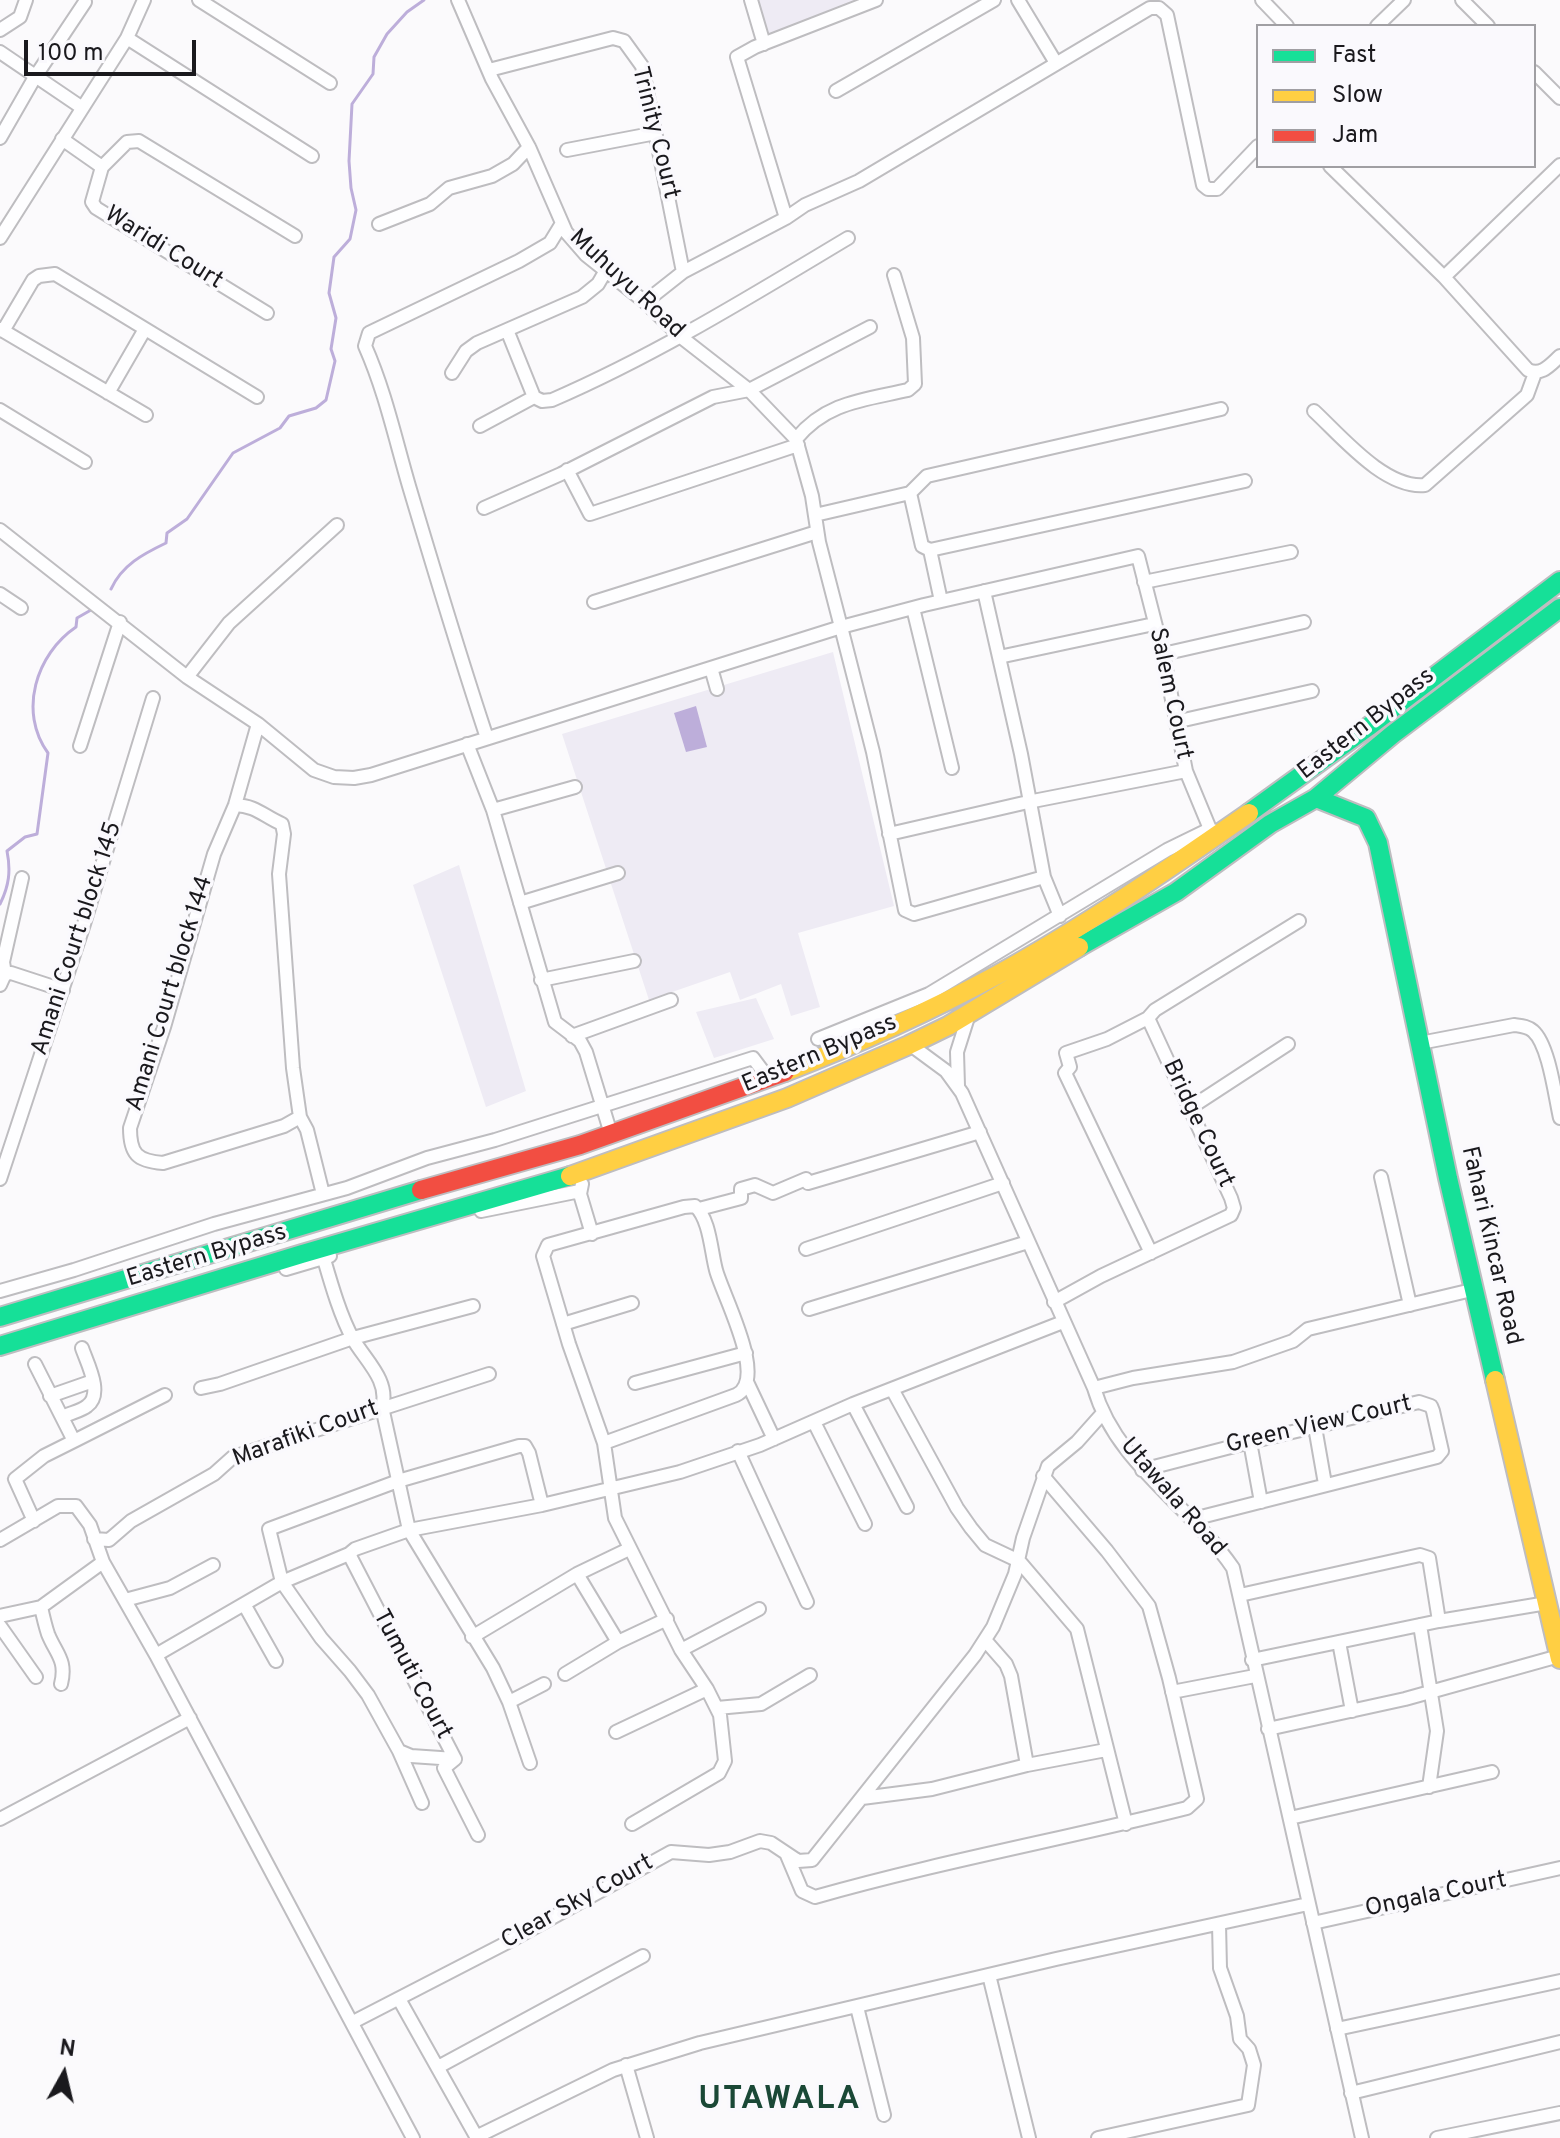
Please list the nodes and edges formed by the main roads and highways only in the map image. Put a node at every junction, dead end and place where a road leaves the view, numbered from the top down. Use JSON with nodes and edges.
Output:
{"nodes":[{"id":1,"x":1560,"y":581,"type":"edge"},
{"id":2,"x":1560,"y":608,"type":"edge"},
{"id":3,"x":1333,"y":752,"type":"junction"},
{"id":4,"x":1349,"y":771,"type":"junction"},
{"id":5,"x":1316,"y":798,"type":"junction"},
{"id":6,"x":529,"y":1159,"type":"junction"},
{"id":7,"x":535,"y":1186,"type":"junction"},
{"id":8,"x":0,"y":1317,"type":"edge"},
{"id":9,"x":0,"y":1346,"type":"edge"},
{"id":10,"x":1560,"y":1658,"type":"edge"}],
"edges":[{"from":1,"to":3,"type":"main road","name":"Eastern Bypass"},
{"from":2,"to":4,"type":"main road","name":"Eastern Bypass"},
{"from":3,"to":4,"type":"main road"},
{"from":3,"to":6,"type":"main road","name":"Eastern Bypass"},
{"from":4,"to":5,"type":"main road","name":"Eastern Bypass"},
{"from":5,"to":7,"type":"main road","name":"Eastern Bypass"},
{"from":5,"to":10,"type":"main road","name":"Fahari Kincar Road"},
{"from":6,"to":7,"type":"main road"},
{"from":6,"to":8,"type":"main road","name":"Eastern Bypass"},
{"from":7,"to":9,"type":"main road","name":"Eastern Bypass"}]}
